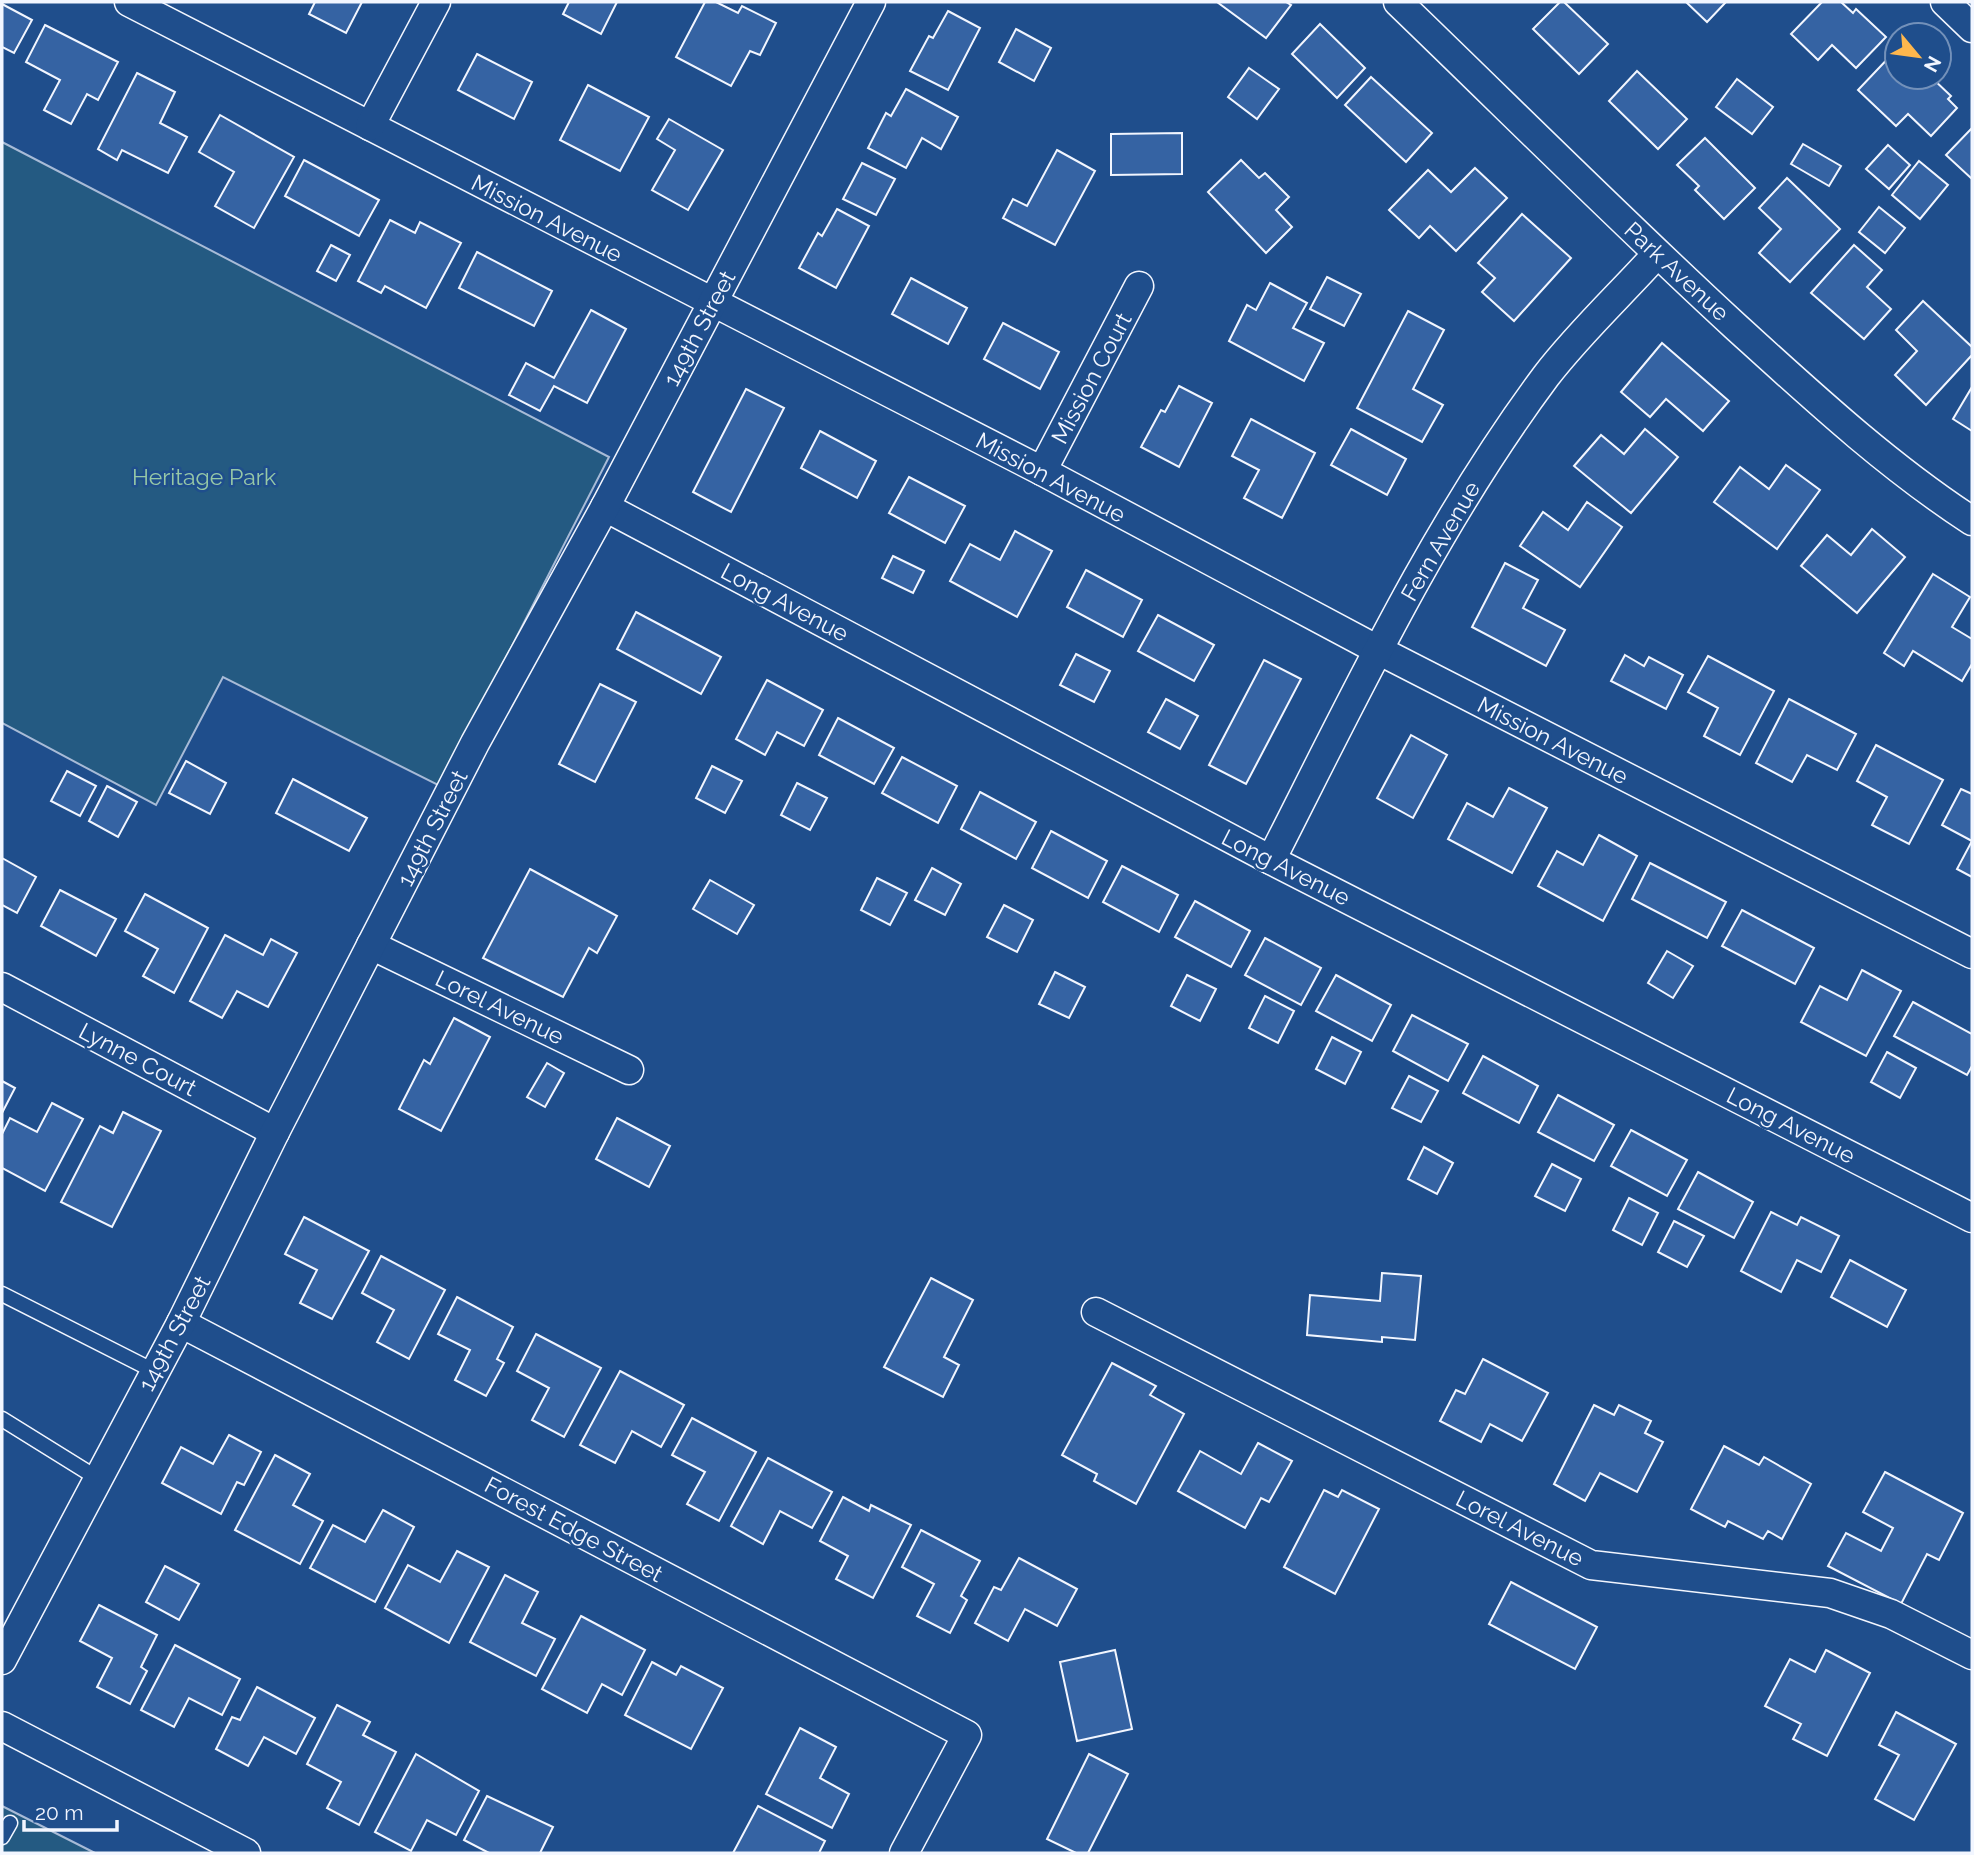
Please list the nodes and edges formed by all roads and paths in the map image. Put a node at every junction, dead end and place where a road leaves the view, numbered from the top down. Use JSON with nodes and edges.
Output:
{"nodes":[{"id":1,"x":129,"y":2,"type":"edge"},
{"id":2,"x":436,"y":2,"type":"edge"},
{"id":3,"x":871,"y":2,"type":"edge"},
{"id":4,"x":1398,"y":2,"type":"edge"},
{"id":5,"x":1945,"y":2,"type":"edge"},
{"id":6,"x":1972,"y":29,"type":"edge"},
{"id":7,"x":370,"y":126,"type":"junction"},
{"id":8,"x":1657,"y":254,"type":"junction"},
{"id":9,"x":1139,"y":286,"type":"dead end"},
{"id":10,"x":712,"y":303,"type":"junction"},
{"id":11,"x":1042,"y":471,"type":"junction"},
{"id":12,"x":605,"y":507,"type":"junction"},
{"id":13,"x":1972,"y":521,"type":"edge"},
{"id":14,"x":1378,"y":650,"type":"junction"},
{"id":15,"x":1271,"y":860,"type":"junction"},
{"id":16,"x":371,"y":945,"type":"junction"},
{"id":17,"x":1972,"y":954,"type":"edge"},
{"id":18,"x":2,"y":987,"type":"edge"},
{"id":19,"x":629,"y":1070,"type":"dead end"},
{"id":20,"x":275,"y":1132,"type":"junction"},
{"id":21,"x":1972,"y":1217,"type":"edge"},
{"id":22,"x":2,"y":1294,"type":"edge"},
{"id":23,"x":1096,"y":1312,"type":"dead end"},
{"id":24,"x":181,"y":1323,"type":"junction"},
{"id":25,"x":154,"y":1371,"type":"junction"},
{"id":26,"x":2,"y":1419,"type":"edge"},
{"id":27,"x":97,"y":1478,"type":"junction"},
{"id":28,"x":1972,"y":1655,"type":"edge"},
{"id":29,"x":2,"y":1660,"type":"edge"},
{"id":30,"x":2,"y":1726,"type":"edge"},
{"id":31,"x":10,"y":1823,"type":"dead end"},
{"id":32,"x":2,"y":1837,"type":"edge"},
{"id":33,"x":246,"y":1853,"type":"edge"},
{"id":34,"x":904,"y":1853,"type":"edge"}],
"edges":[{"from":1,"to":7,"type":"street","name":"Mission Avenue"},
{"from":2,"to":7,"type":"street"},
{"from":3,"to":10,"type":"street","name":"149th Street"},
{"from":4,"to":8,"type":"street","name":"Park Avenue"},
{"from":5,"to":6,"type":"street"},
{"from":7,"to":10,"type":"street","name":"Mission Avenue"},
{"from":8,"to":13,"type":"street","name":"Park Avenue"},
{"from":8,"to":14,"type":"street","name":"Fern Avenue"},
{"from":9,"to":11,"type":"street","name":"Mission Court"},
{"from":10,"to":11,"type":"street","name":"Mission Avenue"},
{"from":10,"to":12,"type":"street","name":"149th Street"},
{"from":11,"to":14,"type":"street","name":"Mission Avenue"},
{"from":12,"to":15,"type":"street","name":"Long Avenue"},
{"from":12,"to":16,"type":"street","name":"149th Street"},
{"from":14,"to":15,"type":"street","name":"Fern Avenue"},
{"from":14,"to":17,"type":"street","name":"Mission Avenue"},
{"from":15,"to":21,"type":"street","name":"Long Avenue"},
{"from":16,"to":19,"type":"street","name":"Lorel Avenue"},
{"from":16,"to":20,"type":"street","name":"149th Street"},
{"from":18,"to":20,"type":"street","name":"Lynne Court"},
{"from":20,"to":24,"type":"street","name":"149th Street"},
{"from":22,"to":25,"type":"lane"},
{"from":23,"to":28,"type":"street","name":"Lorel Avenue"},
{"from":24,"to":25,"type":"street","name":"149th Street"},
{"from":24,"to":34,"type":"street","name":"Forest Edge Street"},
{"from":25,"to":27,"type":"street","name":"149th Street"},
{"from":26,"to":27,"type":"lane"},
{"from":27,"to":29,"type":"street","name":"149th Street"},
{"from":30,"to":33,"type":"street"},
{"from":31,"to":32,"type":"lane"}]}
